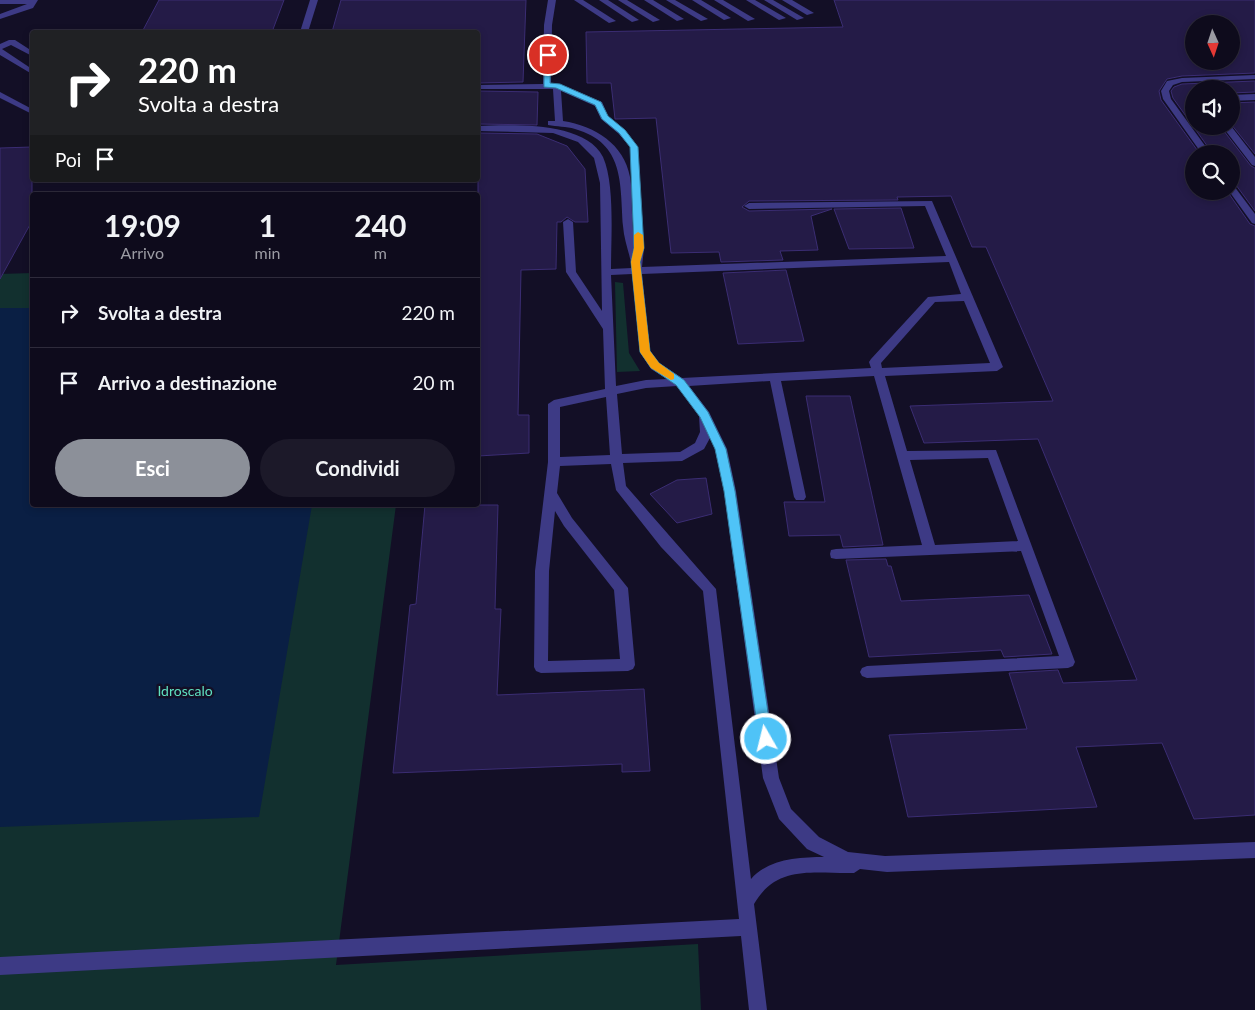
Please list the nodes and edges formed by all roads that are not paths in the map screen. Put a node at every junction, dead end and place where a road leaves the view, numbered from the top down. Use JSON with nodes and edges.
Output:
{"nodes":[{"id":1,"x":314,"y":0,"type":"edge"},
{"id":2,"x":552,"y":0,"type":"edge"},
{"id":3,"x":578,"y":0,"type":"edge"},
{"id":4,"x":603,"y":0,"type":"edge"},
{"id":5,"x":622,"y":0,"type":"edge"},
{"id":6,"x":648,"y":0,"type":"edge"},
{"id":7,"x":670,"y":0,"type":"edge"},
{"id":8,"x":696,"y":0,"type":"edge"},
{"id":9,"x":718,"y":0,"type":"edge"},
{"id":10,"x":750,"y":0,"type":"edge"},
{"id":11,"x":768,"y":0,"type":"edge"},
{"id":12,"x":786,"y":0,"type":"edge"},
{"id":13,"x":34,"y":1,"type":"edge"},
{"id":14,"x":0,"y":2,"type":"edge"},
{"id":15,"x":810,"y":13,"type":"dead end"},
{"id":16,"x":0,"y":16,"type":"edge"},
{"id":17,"x":727,"y":18,"type":"dead end"},
{"id":18,"x":750,"y":18,"type":"dead end"},
{"id":19,"x":782,"y":18,"type":"dead end"},
{"id":20,"x":800,"y":18,"type":"dead end"},
{"id":21,"x":680,"y":19,"type":"dead end"},
{"id":22,"x":704,"y":19,"type":"dead end"},
{"id":23,"x":635,"y":20,"type":"dead end"},
{"id":24,"x":656,"y":20,"type":"dead end"},
{"id":25,"x":612,"y":21,"type":"dead end"},
{"id":26,"x":305,"y":30,"type":"edge"},
{"id":27,"x":0,"y":47,"type":"edge"},
{"id":28,"x":0,"y":51,"type":"edge"},
{"id":29,"x":30,"y":53,"type":"edge"},
{"id":30,"x":30,"y":71,"type":"edge"},
{"id":31,"x":1255,"y":77,"type":"edge"},
{"id":32,"x":547,"y":86,"type":"junction"},
{"id":33,"x":558,"y":86,"type":"junction"},
{"id":34,"x":480,"y":87,"type":"edge"},
{"id":35,"x":0,"y":93,"type":"edge"},
{"id":36,"x":1240,"y":98,"type":"edge"},
{"id":37,"x":1255,"y":98,"type":"edge"},
{"id":38,"x":0,"y":102,"type":"edge"},
{"id":39,"x":30,"y":110,"type":"edge"},
{"id":40,"x":559,"y":123,"type":"junction"},
{"id":41,"x":480,"y":127,"type":"edge"},
{"id":42,"x":480,"y":127,"type":"edge"},
{"id":43,"x":1233,"y":135,"type":"edge"},
{"id":44,"x":1200,"y":145,"type":"edge"},
{"id":45,"x":1255,"y":164,"type":"edge"},
{"id":46,"x":1240,"y":200,"type":"edge"},
{"id":47,"x":749,"y":206,"type":"dead end"},
{"id":48,"x":1255,"y":221,"type":"edge"},
{"id":49,"x":568,"y":222,"type":"dead end"},
{"id":50,"x":952,"y":259,"type":"junction"},
{"id":51,"x":636,"y":267,"type":"junction"},
{"id":52,"x":606,"y":272,"type":"junction"},
{"id":53,"x":967,"y":297,"type":"junction"},
{"id":54,"x":608,"y":328,"type":"junction"},
{"id":55,"x":878,"y":372,"type":"junction"},
{"id":56,"x":775,"y":377,"type":"junction"},
{"id":57,"x":680,"y":382,"type":"junction"},
{"id":58,"x":611,"y":391,"type":"junction"},
{"id":59,"x":705,"y":415,"type":"junction"},
{"id":60,"x":903,"y":456,"type":"junction"},
{"id":61,"x":617,"y":460,"type":"junction"},
{"id":62,"x":554,"y":462,"type":"junction"},
{"id":63,"x":551,"y":494,"type":"junction"},
{"id":64,"x":800,"y":497,"type":"dead end"},
{"id":65,"x":1026,"y":546,"type":"junction"},
{"id":66,"x":930,"y":550,"type":"junction"},
{"id":67,"x":836,"y":554,"type":"dead end"},
{"id":68,"x":866,"y":672,"type":"dead end"},
{"id":69,"x":1255,"y":850,"type":"edge"},
{"id":70,"x":887,"y":864,"type":"junction"},
{"id":71,"x":745,"y":904,"type":"junction"},
{"id":72,"x":747,"y":926,"type":"junction"},
{"id":73,"x":0,"y":966,"type":"edge"},
{"id":74,"x":758,"y":1010,"type":"edge"}],
"edges":[{"from":1,"to":26,"type":"lane"},
{"from":2,"to":32,"type":"lane"},
{"from":3,"to":25,"type":"lane"},
{"from":4,"to":23,"type":"lane"},
{"from":5,"to":24,"type":"lane"},
{"from":6,"to":21,"type":"lane"},
{"from":7,"to":22,"type":"lane"},
{"from":8,"to":17,"type":"lane"},
{"from":9,"to":18,"type":"lane"},
{"from":10,"to":19,"type":"lane"},
{"from":11,"to":20,"type":"lane"},
{"from":12,"to":15,"type":"lane"},
{"from":13,"to":14,"type":"lane"},
{"from":13,"to":16,"type":"lane"},
{"from":27,"to":29,"type":"lane"},
{"from":28,"to":30,"type":"lane"},
{"from":31,"to":44,"type":"lane"},
{"from":32,"to":33,"type":"lane"},
{"from":32,"to":34,"type":"lane"},
{"from":33,"to":40,"type":"lane"},
{"from":33,"to":51,"type":"lane"},
{"from":35,"to":39,"type":"lane"},
{"from":36,"to":37,"type":"lane"},
{"from":38,"to":39,"type":"lane"},
{"from":40,"to":41,"type":"lane"},
{"from":40,"to":51,"type":"lane"},
{"from":42,"to":52,"type":"lane"},
{"from":43,"to":45,"type":"lane"},
{"from":46,"to":48,"type":"lane"},
{"from":47,"to":50,"type":"lane"},
{"from":49,"to":54,"type":"lane"},
{"from":50,"to":51,"type":"lane"},
{"from":50,"to":53,"type":"lane"},
{"from":51,"to":52,"type":"lane"},
{"from":51,"to":57,"type":"lane"},
{"from":52,"to":54,"type":"lane"},
{"from":53,"to":55,"type":"lane"},
{"from":53,"to":55,"type":"lane"},
{"from":54,"to":58,"type":"lane"},
{"from":55,"to":56,"type":"lane"},
{"from":55,"to":60,"type":"lane"},
{"from":56,"to":57,"type":"lane"},
{"from":56,"to":64,"type":"lane"},
{"from":57,"to":58,"type":"lane"},
{"from":57,"to":59,"type":"lane"},
{"from":58,"to":61,"type":"lane"},
{"from":58,"to":62,"type":"lane"},
{"from":59,"to":61,"type":"lane"},
{"from":59,"to":70,"type":"lane"},
{"from":60,"to":65,"type":"lane"},
{"from":60,"to":66,"type":"lane"},
{"from":61,"to":62,"type":"lane"},
{"from":61,"to":71,"type":"lane"},
{"from":62,"to":63,"type":"lane"},
{"from":63,"to":63,"type":"lane"},
{"from":65,"to":66,"type":"lane"},
{"from":65,"to":68,"type":"lane"},
{"from":66,"to":67,"type":"lane"},
{"from":69,"to":70,"type":"lane"},
{"from":70,"to":71,"type":"lane"},
{"from":71,"to":72,"type":"lane"},
{"from":72,"to":73,"type":"lane"},
{"from":72,"to":74,"type":"lane"}]}
